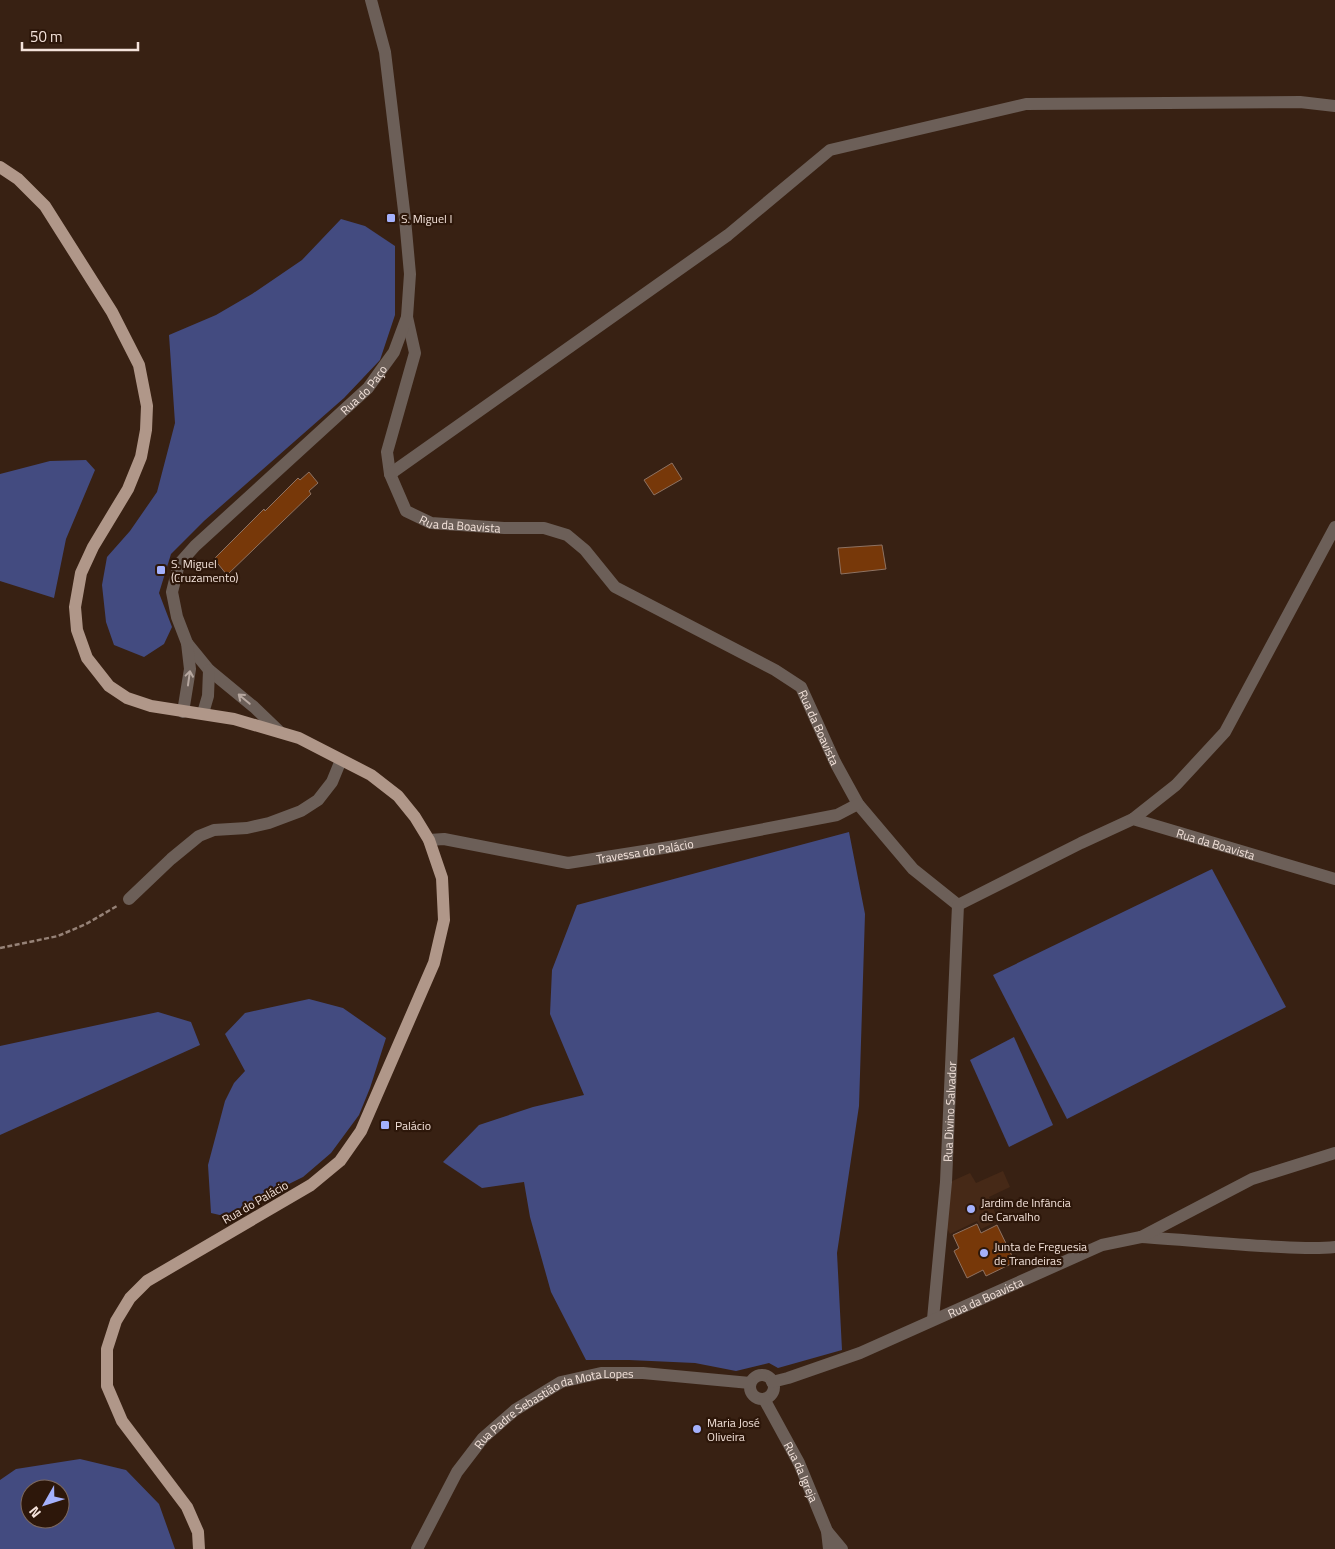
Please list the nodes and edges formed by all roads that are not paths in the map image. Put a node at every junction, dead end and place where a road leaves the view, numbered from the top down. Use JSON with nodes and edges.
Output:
{"nodes":[{"id":1,"x":372,"y":0,"type":"edge"},
{"id":2,"x":1335,"y":106,"type":"edge"},
{"id":3,"x":0,"y":167,"type":"edge"},
{"id":4,"x":407,"y":317,"type":"junction"},
{"id":5,"x":390,"y":474,"type":"junction"},
{"id":6,"x":1335,"y":527,"type":"edge"},
{"id":7,"x":187,"y":643,"type":"junction"},
{"id":8,"x":209,"y":670,"type":"junction"},
{"id":9,"x":183,"y":712,"type":"junction"},
{"id":10,"x":203,"y":713,"type":"junction"},
{"id":11,"x":280,"y":732,"type":"junction"},
{"id":12,"x":342,"y":760,"type":"junction"},
{"id":13,"x":858,"y":804,"type":"junction"},
{"id":14,"x":1133,"y":819,"type":"junction"},
{"id":15,"x":429,"y":840,"type":"junction"},
{"id":16,"x":1335,"y":879,"type":"edge"},
{"id":17,"x":129,"y":899,"type":"road end"},
{"id":18,"x":958,"y":905,"type":"junction"},
{"id":19,"x":1335,"y":1153,"type":"edge"},
{"id":20,"x":1141,"y":1237,"type":"junction"},
{"id":21,"x":1335,"y":1247,"type":"edge"},
{"id":22,"x":933,"y":1319,"type":"junction"},
{"id":23,"x":772,"y":1382,"type":"junction"},
{"id":24,"x":750,"y":1383,"type":"junction"},
{"id":25,"x":764,"y":1399,"type":"junction"},
{"id":26,"x":828,"y":1531,"type":"junction"},
{"id":27,"x":199,"y":1549,"type":"edge"},
{"id":28,"x":418,"y":1549,"type":"edge"},
{"id":29,"x":828,"y":1549,"type":"edge"},
{"id":30,"x":842,"y":1549,"type":"edge"}],
"edges":[{"from":1,"to":4,"type":"street","name":"Rua do Paço"},
{"from":2,"to":5,"type":"street"},
{"from":3,"to":9,"type":"main road","name":"Rua do Palácio"},
{"from":4,"to":5,"type":"street","name":"Rua da Boavista"},
{"from":4,"to":7,"type":"street","name":"Rua do Paço"},
{"from":5,"to":13,"type":"street","name":"Rua da Boavista"},
{"from":6,"to":14,"type":"street"},
{"from":7,"to":8,"type":"street"},
{"from":9,"to":7,"type":"street","name":"Rua do Paço","one_way":true},
{"from":8,"to":10,"type":"street"},
{"from":11,"to":8,"type":"street","one_way":true},
{"from":9,"to":10,"type":"main road","name":"Rua do Palácio"},
{"from":10,"to":11,"type":"main road","name":"Rua do Palácio"},
{"from":11,"to":12,"type":"main road","name":"Rua do Palácio"},
{"from":12,"to":15,"type":"main road","name":"Rua do Palácio"},
{"from":12,"to":17,"type":"street"},
{"from":13,"to":15,"type":"street","name":"Travessa do Palácio"},
{"from":13,"to":18,"type":"street","name":"Rua da Boavista"},
{"from":14,"to":16,"type":"street","name":"Rua da Boavista"},
{"from":14,"to":18,"type":"street"},
{"from":15,"to":27,"type":"main road","name":"Rua do Palácio"},
{"from":18,"to":22,"type":"street","name":"Rua Divino Salvador"},
{"from":19,"to":20,"type":"street","name":"Rua da Boavista"},
{"from":20,"to":21,"type":"street"},
{"from":20,"to":22,"type":"street","name":"Rua da Boavista"},
{"from":22,"to":23,"type":"street","name":"Rua da Boavista"},
{"from":23,"to":24,"type":"street"},
{"from":23,"to":25,"type":"street"},
{"from":24,"to":25,"type":"street"},
{"from":24,"to":28,"type":"street","name":"Rua Padre Sebastião da Mota Lopes"},
{"from":25,"to":26,"type":"street","name":"Rua da Igreja"},
{"from":26,"to":29,"type":"street","name":"Rua da Igreja"},
{"from":26,"to":30,"type":"street"}]}
